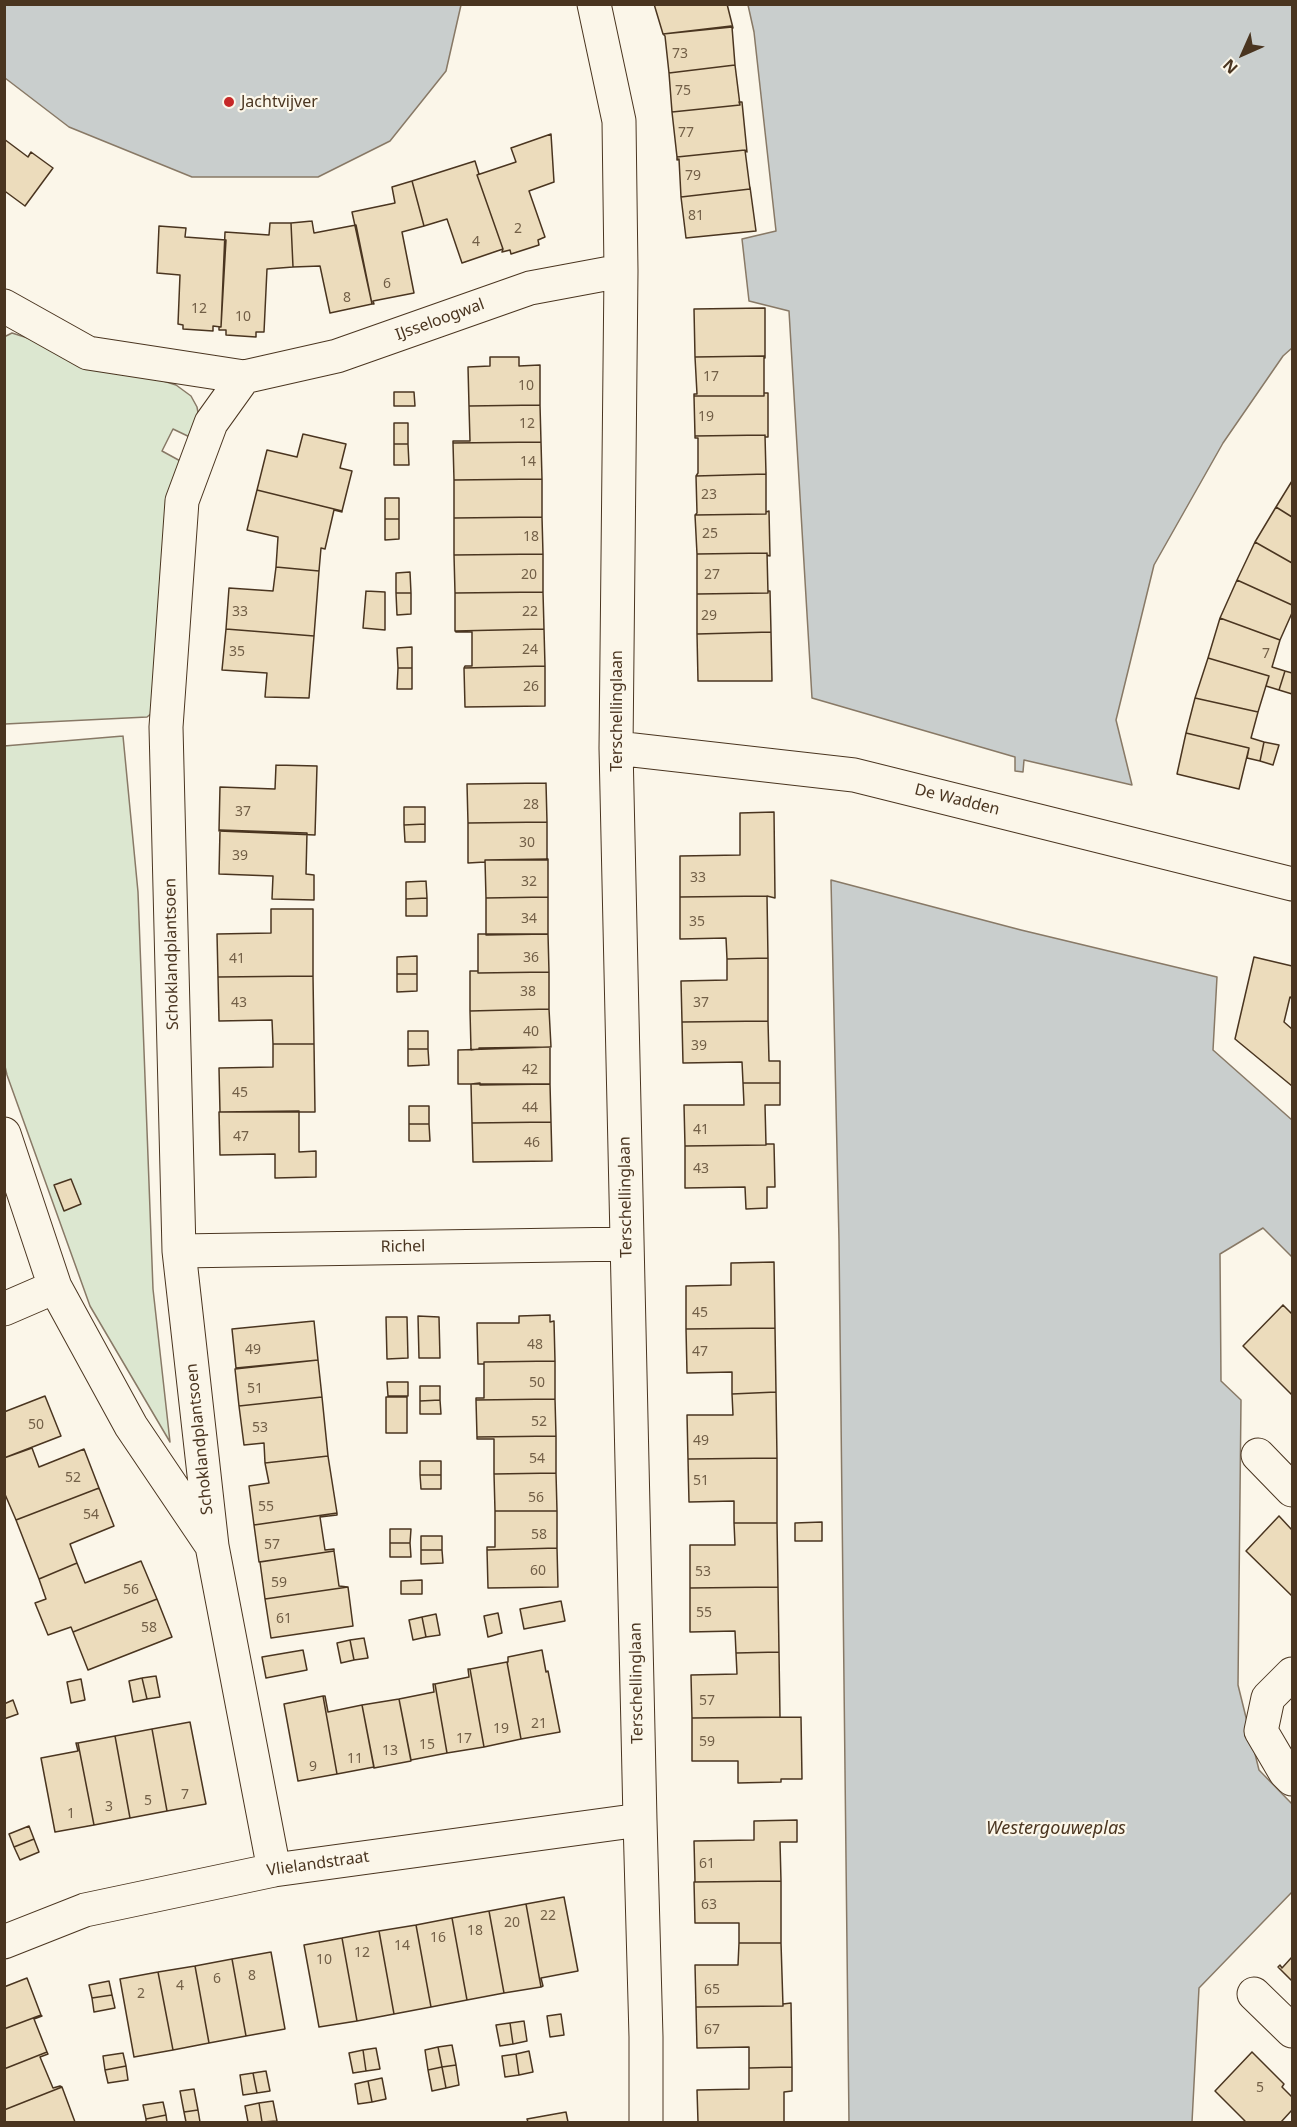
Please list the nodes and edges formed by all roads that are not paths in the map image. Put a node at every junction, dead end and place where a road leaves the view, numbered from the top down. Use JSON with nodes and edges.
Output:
{"nodes":[{"id":1,"x":594,"y":4,"type":"edge"},
{"id":2,"x":621,"y":272,"type":"junction"},
{"id":3,"x":4,"y":306,"type":"edge"},
{"id":4,"x":244,"y":377,"type":"junction"},
{"id":5,"x":616,"y":748,"type":"junction"},
{"id":6,"x":1293,"y":884,"type":"edge"},
{"id":7,"x":4,"y":1134,"type":"edge"},
{"id":8,"x":627,"y":1244,"type":"junction"},
{"id":9,"x":179,"y":1251,"type":"junction"},
{"id":10,"x":55,"y":1287,"type":"junction"},
{"id":11,"x":4,"y":1309,"type":"edge"},
{"id":12,"x":1258,"y":1455,"type":"dead end"},
{"id":13,"x":1293,"y":1490,"type":"edge"},
{"id":14,"x":212,"y":1546,"type":"junction"},
{"id":15,"x":1293,"y":1674,"type":"edge"},
{"id":16,"x":1293,"y":1779,"type":"edge"},
{"id":17,"x":640,"y":1820,"type":"junction"},
{"id":18,"x":274,"y":1870,"type":"junction"},
{"id":19,"x":4,"y":1942,"type":"edge"},
{"id":20,"x":1254,"y":1994,"type":"dead end"},
{"id":21,"x":1293,"y":2031,"type":"edge"},
{"id":22,"x":646,"y":2122,"type":"edge"}],
"edges":[{"from":1,"to":2,"type":"street"},
{"from":2,"to":4,"type":"street","name":"IJsseloogwal"},
{"from":2,"to":5,"type":"street","name":"Terschellinglaan"},
{"from":3,"to":4,"type":"street","name":"IJsseloogwal"},
{"from":4,"to":9,"type":"street","name":"Schoklandplantsoen"},
{"from":5,"to":6,"type":"street","name":"De Wadden"},
{"from":5,"to":8,"type":"street","name":"Terschellinglaan"},
{"from":7,"to":10,"type":"street","name":"Schoklandplantsoen"},
{"from":8,"to":9,"type":"street","name":"Richel"},
{"from":8,"to":17,"type":"street","name":"Terschellinglaan"},
{"from":9,"to":14,"type":"street","name":"Schoklandplantsoen"},
{"from":10,"to":11,"type":"street"},
{"from":10,"to":14,"type":"street","name":"Schoklandplantsoen"},
{"from":12,"to":13,"type":"street"},
{"from":14,"to":18,"type":"street","name":"Schoklandplantsoen"},
{"from":15,"to":16,"type":"street"},
{"from":17,"to":18,"type":"street","name":"Vlielandstraat"},
{"from":17,"to":22,"type":"street","name":"Terschellinglaan"},
{"from":18,"to":19,"type":"street","name":"Vlielandstraat"},
{"from":20,"to":21,"type":"street"}]}
